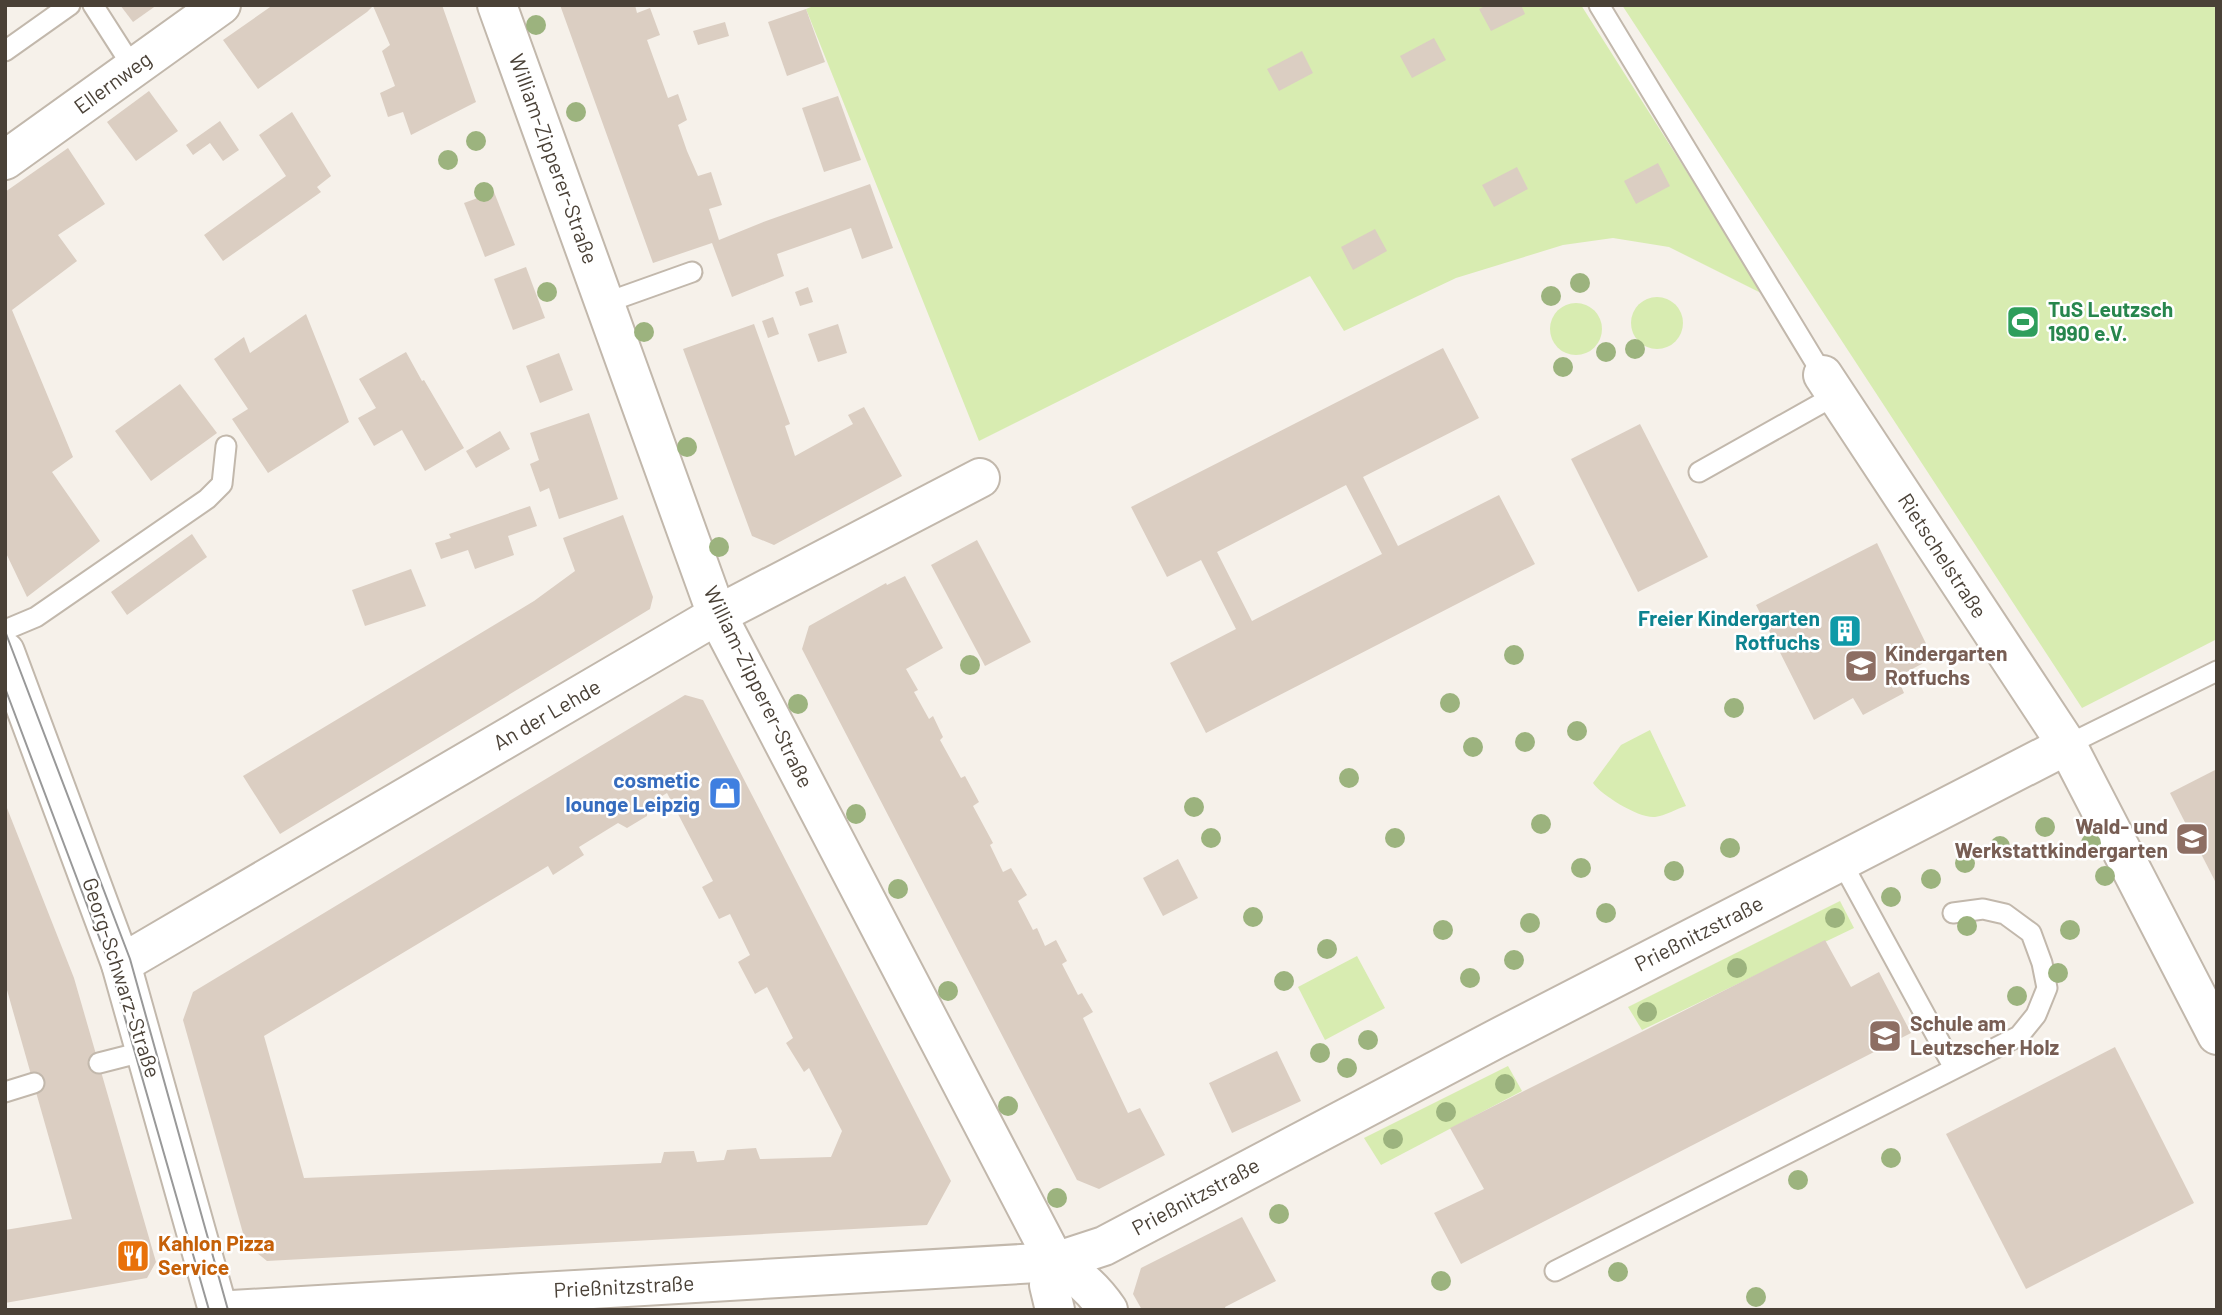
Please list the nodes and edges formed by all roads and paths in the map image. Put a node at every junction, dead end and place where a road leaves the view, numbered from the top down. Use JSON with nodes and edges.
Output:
{"nodes":[{"id":1,"x":70,"y":5,"type":"edge"},
{"id":2,"x":93,"y":5,"type":"edge"},
{"id":3,"x":221,"y":5,"type":"edge"},
{"id":4,"x":497,"y":5,"type":"edge"},
{"id":5,"x":1599,"y":5,"type":"edge"},
{"id":6,"x":5,"y":51,"type":"edge"},
{"id":7,"x":134,"y":69,"type":"junction"},
{"id":8,"x":5,"y":160,"type":"edge"},
{"id":9,"x":692,"y":272,"type":"dead end"},
{"id":10,"x":605,"y":303,"type":"junction"},
{"id":11,"x":1829,"y":385,"type":"junction"},
{"id":12,"x":226,"y":446,"type":"dead end"},
{"id":13,"x":1699,"y":472,"type":"dead end"},
{"id":14,"x":980,"y":478,"type":"dead end"},
{"id":15,"x":717,"y":615,"type":"junction"},
{"id":16,"x":5,"y":630,"type":"edge"},
{"id":17,"x":5,"y":652,"type":"edge"},
{"id":18,"x":2217,"y":671,"type":"edge"},
{"id":19,"x":2067,"y":746,"type":"junction"},
{"id":20,"x":1841,"y":861,"type":"junction"},
{"id":21,"x":1953,"y":913,"type":"dead end"},
{"id":22,"x":121,"y":964,"type":"junction"},
{"id":23,"x":2217,"y":1035,"type":"edge"},
{"id":24,"x":146,"y":1051,"type":"junction"},
{"id":25,"x":99,"y":1063,"type":"dead end"},
{"id":26,"x":1954,"y":1068,"type":"junction"},
{"id":27,"x":34,"y":1083,"type":"dead end"},
{"id":28,"x":5,"y":1093,"type":"edge"},
{"id":29,"x":1055,"y":1262,"type":"junction"},
{"id":30,"x":1555,"y":1271,"type":"dead end"},
{"id":31,"x":218,"y":1310,"type":"edge"},
{"id":32,"x":232,"y":1310,"type":"edge"},
{"id":33,"x":1055,"y":1310,"type":"edge"},
{"id":34,"x":1108,"y":1310,"type":"edge"}],
"edges":[{"from":1,"to":6,"type":"lane"},
{"from":2,"to":7,"type":"lane"},
{"from":3,"to":7,"type":"street","name":"Ellernweg"},
{"from":4,"to":10,"type":"street","name":"William-Zipperer-Straße"},
{"from":5,"to":11,"type":"lane"},
{"from":7,"to":8,"type":"street","name":"Ellernweg"},
{"from":9,"to":10,"type":"lane"},
{"from":10,"to":15,"type":"street","name":"William-Zipperer-Straße"},
{"from":11,"to":13,"type":"lane"},
{"from":11,"to":19,"type":"street","name":"Rietschelstraße"},
{"from":12,"to":16,"type":"lane"},
{"from":14,"to":15,"type":"street","name":"An der Lehde"},
{"from":15,"to":22,"type":"street","name":"An der Lehde"},
{"from":15,"to":29,"type":"street","name":"William-Zipperer-Straße"},
{"from":17,"to":22,"type":"street","name":"Georg-Schwarz-Straße"},
{"from":18,"to":19,"type":"lane"},
{"from":19,"to":20,"type":"street","name":"Prießnitzstraße"},
{"from":19,"to":23,"type":"street","name":"Rietschelstraße"},
{"from":20,"to":26,"type":"lane"},
{"from":20,"to":29,"type":"street","name":"Prießnitzstraße"},
{"from":21,"to":26,"type":"lane"},
{"from":22,"to":24,"type":"street","name":"Georg-Schwarz-Straße"},
{"from":24,"to":25,"type":"lane"},
{"from":24,"to":31,"type":"street","name":"Georg-Schwarz-Straße"},
{"from":26,"to":30,"type":"lane"},
{"from":27,"to":28,"type":"lane"},
{"from":29,"to":32,"type":"street","name":"Prießnitzstraße"},
{"from":29,"to":33,"type":"street"},
{"from":29,"to":34,"type":"street","name":"William-Zipperer-Straße"}]}
